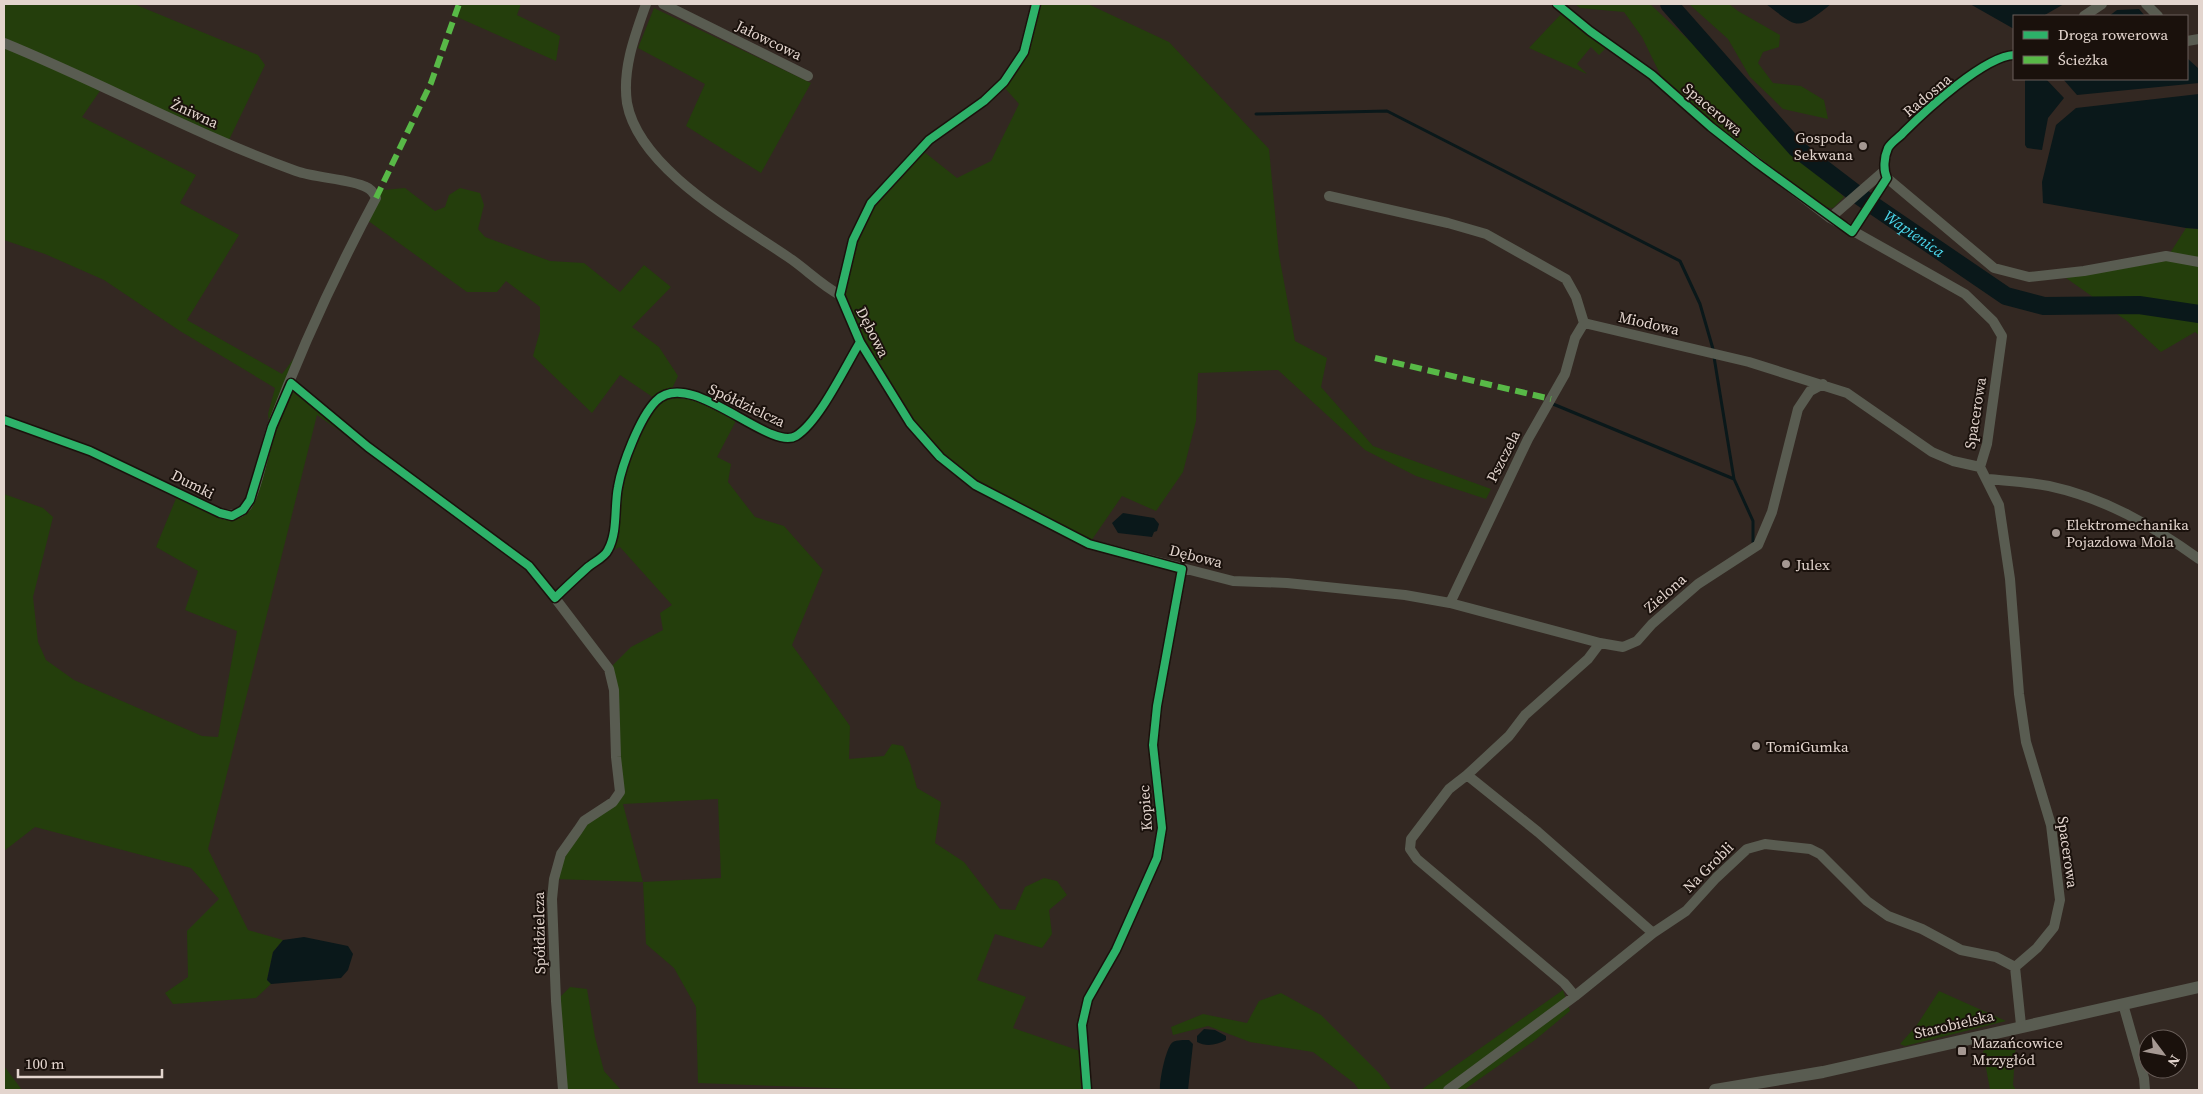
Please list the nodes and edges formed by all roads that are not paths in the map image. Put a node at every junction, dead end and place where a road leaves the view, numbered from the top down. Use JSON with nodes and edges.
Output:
{"nodes":[{"id":1,"x":646,"y":4,"type":"edge"},
{"id":2,"x":663,"y":4,"type":"edge"},
{"id":3,"x":1036,"y":4,"type":"edge"},
{"id":4,"x":1557,"y":4,"type":"edge"},
{"id":5,"x":2102,"y":4,"type":"edge"},
{"id":6,"x":2146,"y":4,"type":"edge"},
{"id":7,"x":2086,"y":15,"type":"edge"},
{"id":8,"x":2157,"y":15,"type":"edge"},
{"id":9,"x":4,"y":43,"type":"edge"},
{"id":10,"x":2013,"y":55,"type":"edge"},
{"id":11,"x":808,"y":76,"type":"dead end"},
{"id":12,"x":1884,"y":171,"type":"junction"},
{"id":13,"x":1329,"y":196,"type":"dead end"},
{"id":14,"x":376,"y":198,"type":"joint"},
{"id":15,"x":1830,"y":218,"type":"junction"},
{"id":16,"x":2199,"y":262,"type":"edge"},
{"id":17,"x":840,"y":295,"type":"junction"},
{"id":18,"x":1584,"y":323,"type":"junction"},
{"id":19,"x":860,"y":342,"type":"junction"},
{"id":20,"x":1823,"y":384,"type":"junction"},
{"id":21,"x":4,"y":420,"type":"edge"},
{"id":22,"x":1980,"y":467,"type":"junction"},
{"id":23,"x":1988,"y":479,"type":"junction"},
{"id":24,"x":2199,"y":559,"type":"edge"},
{"id":25,"x":1182,"y":569,"type":"junction"},
{"id":26,"x":1450,"y":603,"type":"junction"},
{"id":27,"x":1600,"y":643,"type":"junction"},
{"id":28,"x":1467,"y":775,"type":"junction"},
{"id":29,"x":1653,"y":933,"type":"junction"},
{"id":30,"x":2015,"y":967,"type":"junction"},
{"id":31,"x":2199,"y":987,"type":"edge"},
{"id":32,"x":1575,"y":996,"type":"junction"},
{"id":33,"x":2123,"y":1004,"type":"junction"},
{"id":34,"x":2021,"y":1025,"type":"junction"},
{"id":35,"x":563,"y":1090,"type":"edge"},
{"id":36,"x":1087,"y":1090,"type":"edge"},
{"id":37,"x":1448,"y":1090,"type":"edge"},
{"id":38,"x":1715,"y":1090,"type":"edge"},
{"id":39,"x":2145,"y":1090,"type":"edge"}],
"edges":[{"from":1,"to":17,"type":"street"},
{"from":2,"to":11,"type":"street","name":"Jałowcowa"},
{"from":3,"to":17,"type":"street","name":"Dębowa"},
{"from":4,"to":15,"type":"street","name":"Spacerowa"},
{"from":5,"to":7,"type":"street"},
{"from":6,"to":8,"type":"street"},
{"from":9,"to":14,"type":"street","name":"Żniwna"},
{"from":10,"to":12,"type":"street","name":"Radosna"},
{"from":12,"to":15,"type":"street"},
{"from":12,"to":16,"type":"street"},
{"from":13,"to":18,"type":"street"},
{"from":14,"to":21,"type":"street","name":"Dumki"},
{"from":15,"to":22,"type":"street","name":"Spacerowa"},
{"from":17,"to":19,"type":"street","name":"Dębowa"},
{"from":18,"to":20,"type":"street","name":"Miodowa"},
{"from":18,"to":26,"type":"street","name":"Pszczela"},
{"from":19,"to":25,"type":"street","name":"Dębowa"},
{"from":19,"to":35,"type":"street","name":"Spółdzielcza"},
{"from":20,"to":22,"type":"street","name":"Miodowa"},
{"from":20,"to":27,"type":"street","name":"Zielona"},
{"from":22,"to":23,"type":"street","name":"Spacerowa"},
{"from":23,"to":24,"type":"street"},
{"from":23,"to":30,"type":"street","name":"Spacerowa"},
{"from":25,"to":26,"type":"street","name":"Dębowa"},
{"from":25,"to":36,"type":"street","name":"Kopiec"},
{"from":26,"to":27,"type":"street","name":"Dębowa"},
{"from":27,"to":28,"type":"street"},
{"from":28,"to":29,"type":"street"},
{"from":28,"to":32,"type":"street"},
{"from":29,"to":30,"type":"street","name":"Na Grobli"},
{"from":29,"to":32,"type":"street","name":"Na Grobli"},
{"from":30,"to":34,"type":"street"},
{"from":31,"to":33,"type":"street","name":"Starobielska"},
{"from":32,"to":37,"type":"street","name":"Na Grobli"},
{"from":33,"to":34,"type":"street","name":"Starobielska"},
{"from":33,"to":39,"type":"street"},
{"from":34,"to":38,"type":"street","name":"Starobielska"}]}
